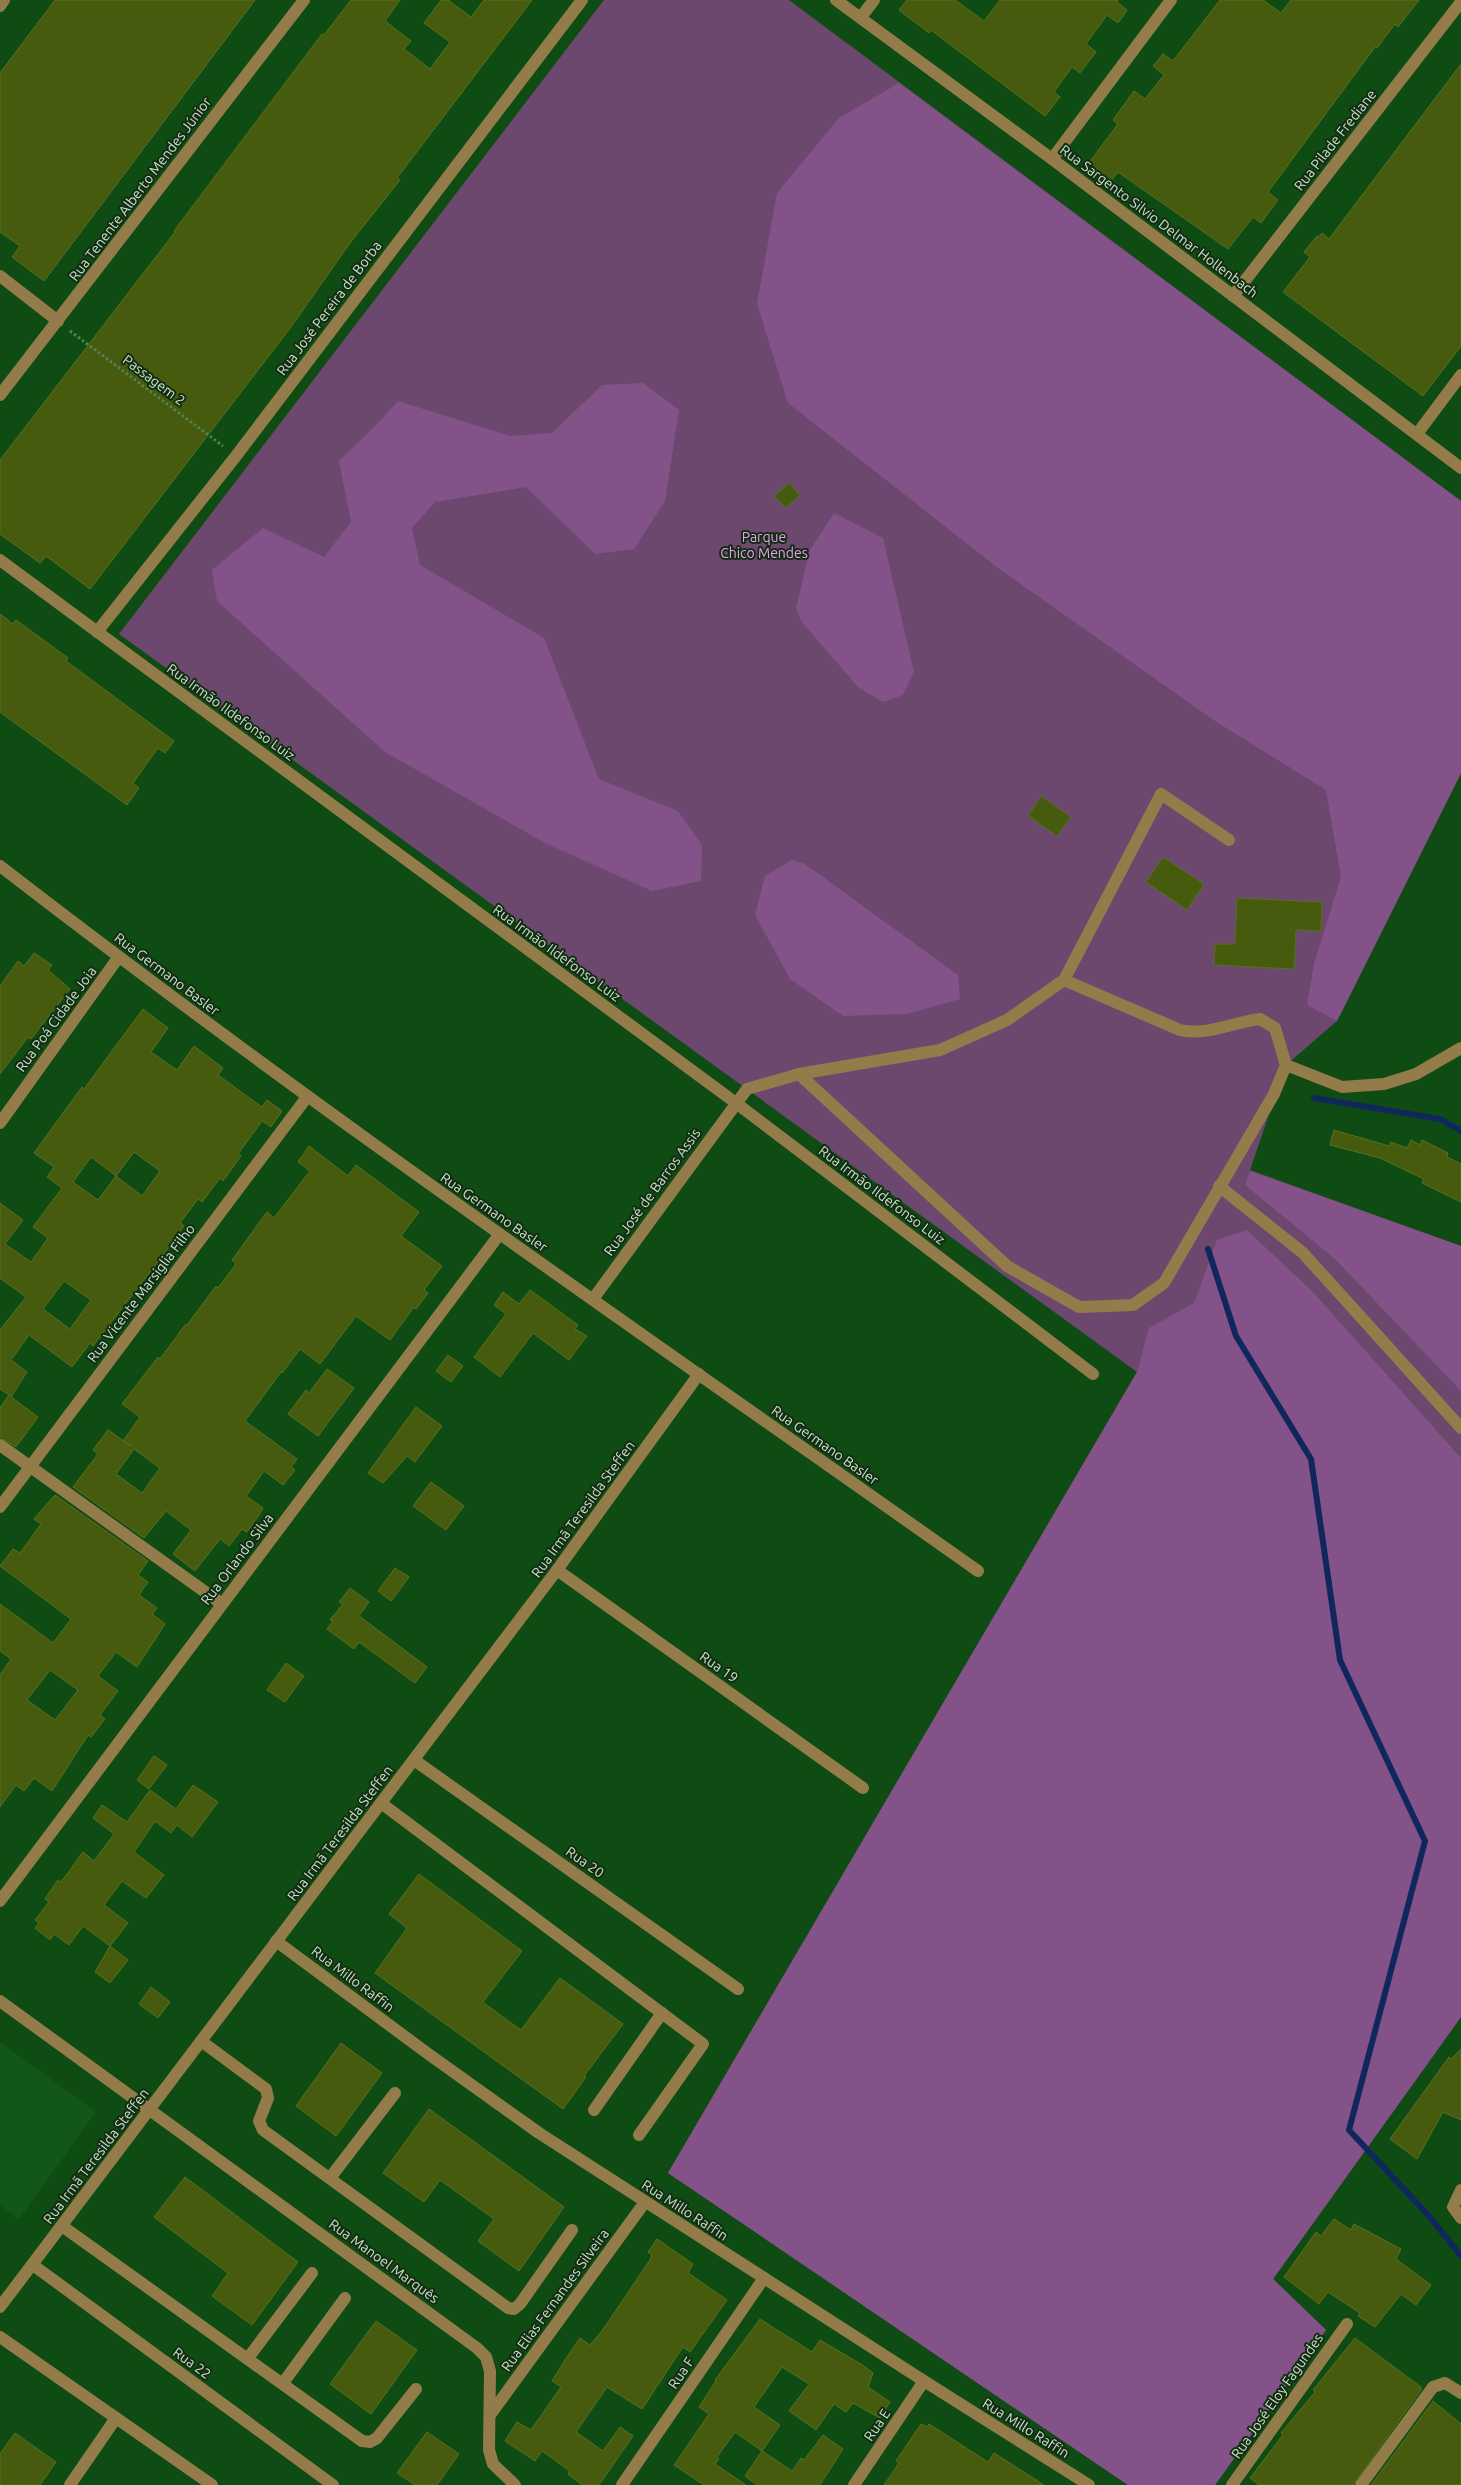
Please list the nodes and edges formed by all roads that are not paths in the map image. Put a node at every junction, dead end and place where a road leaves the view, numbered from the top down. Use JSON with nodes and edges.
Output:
{"nodes":[{"id":1,"x":4,"y":0,"type":"edge"},
{"id":2,"x":304,"y":0,"type":"edge"},
{"id":3,"x":582,"y":0,"type":"edge"},
{"id":4,"x":836,"y":0,"type":"edge"},
{"id":5,"x":874,"y":0,"type":"edge"},
{"id":6,"x":1171,"y":0,"type":"edge"},
{"id":7,"x":1461,"y":2,"type":"edge"},
{"id":8,"x":0,"y":6,"type":"edge"},
{"id":9,"x":861,"y":18,"type":"junction"},
{"id":10,"x":1052,"y":159,"type":"junction"},
{"id":11,"x":0,"y":276,"type":"edge"},
{"id":12,"x":1233,"y":296,"type":"junction"},
{"id":13,"x":58,"y":322,"type":"junction"},
{"id":14,"x":1461,"y":376,"type":"edge"},
{"id":15,"x":0,"y":395,"type":"edge"},
{"id":16,"x":1417,"y":434,"type":"junction"},
{"id":17,"x":1461,"y":468,"type":"edge"},
{"id":18,"x":0,"y":560,"type":"edge"},
{"id":19,"x":97,"y":632,"type":"junction"},
{"id":20,"x":1229,"y":840,"type":"dead end"},
{"id":21,"x":0,"y":866,"type":"edge"},
{"id":22,"x":118,"y":958,"type":"junction"},
{"id":23,"x":1064,"y":980,"type":"junction"},
{"id":24,"x":1461,"y":1048,"type":"edge"},
{"id":25,"x":1286,"y":1065,"type":"junction"},
{"id":26,"x":799,"y":1074,"type":"junction"},
{"id":27,"x":307,"y":1097,"type":"junction"},
{"id":28,"x":736,"y":1103,"type":"junction"},
{"id":29,"x":0,"y":1123,"type":"edge"},
{"id":30,"x":1219,"y":1186,"type":"junction"},
{"id":31,"x":499,"y":1235,"type":"junction"},
{"id":32,"x":592,"y":1299,"type":"junction"},
{"id":33,"x":699,"y":1374,"type":"junction"},
{"id":34,"x":1093,"y":1374,"type":"dead end"},
{"id":35,"x":1461,"y":1428,"type":"edge"},
{"id":36,"x":0,"y":1445,"type":"edge"},
{"id":37,"x":30,"y":1467,"type":"junction"},
{"id":38,"x":0,"y":1507,"type":"edge"},
{"id":39,"x":557,"y":1570,"type":"junction"},
{"id":40,"x":978,"y":1572,"type":"dead end"},
{"id":41,"x":222,"y":1604,"type":"junction"},
{"id":42,"x":414,"y":1760,"type":"junction"},
{"id":43,"x":863,"y":1788,"type":"dead end"},
{"id":44,"x":381,"y":1803,"type":"junction"},
{"id":45,"x":0,"y":1901,"type":"edge"},
{"id":46,"x":276,"y":1941,"type":"junction"},
{"id":47,"x":738,"y":1989,"type":"dead end"},
{"id":48,"x":0,"y":2001,"type":"edge"},
{"id":49,"x":662,"y":2013,"type":"junction"},
{"id":50,"x":201,"y":2042,"type":"junction"},
{"id":51,"x":395,"y":2093,"type":"dead end"},
{"id":52,"x":150,"y":2108,"type":"junction"},
{"id":53,"x":594,"y":2110,"type":"dead end"},
{"id":54,"x":639,"y":2135,"type":"dead end"},
{"id":55,"x":330,"y":2178,"type":"junction"},
{"id":56,"x":1461,"y":2190,"type":"edge"},
{"id":57,"x":645,"y":2202,"type":"junction"},
{"id":58,"x":1461,"y":2218,"type":"edge"},
{"id":59,"x":62,"y":2226,"type":"junction"},
{"id":60,"x":572,"y":2230,"type":"dead end"},
{"id":61,"x":33,"y":2265,"type":"junction"},
{"id":62,"x":312,"y":2273,"type":"dead end"},
{"id":63,"x":764,"y":2278,"type":"junction"},
{"id":64,"x":345,"y":2298,"type":"dead end"},
{"id":65,"x":0,"y":2306,"type":"edge"},
{"id":66,"x":1346,"y":2324,"type":"dead end"},
{"id":67,"x":0,"y":2337,"type":"edge"},
{"id":68,"x":248,"y":2358,"type":"junction"},
{"id":69,"x":924,"y":2381,"type":"junction"},
{"id":70,"x":283,"y":2383,"type":"junction"},
{"id":71,"x":416,"y":2389,"type":"dead end"},
{"id":72,"x":1461,"y":2394,"type":"edge"},
{"id":73,"x":490,"y":2415,"type":"junction"},
{"id":74,"x":116,"y":2418,"type":"junction"},
{"id":75,"x":70,"y":2485,"type":"edge"},
{"id":76,"x":212,"y":2485,"type":"edge"},
{"id":77,"x":333,"y":2485,"type":"edge"},
{"id":78,"x":515,"y":2485,"type":"edge"},
{"id":79,"x":622,"y":2485,"type":"edge"},
{"id":80,"x":854,"y":2485,"type":"edge"},
{"id":81,"x":1089,"y":2485,"type":"edge"},
{"id":82,"x":1232,"y":2485,"type":"edge"},
{"id":83,"x":1361,"y":2485,"type":"edge"}],
"edges":[{"from":1,"to":8,"type":"street"},
{"from":2,"to":13,"type":"street","name":"Rua Tenente Alberto Mendes Júnior"},
{"from":3,"to":19,"type":"street","name":"Rua José Pereira de Borba"},
{"from":4,"to":9,"type":"street","name":"Rua Sargento Silvio Delmar Hollenbach"},
{"from":5,"to":9,"type":"street"},
{"from":6,"to":10,"type":"street"},
{"from":7,"to":12,"type":"street","name":"Rua Pilade Frediane"},
{"from":9,"to":10,"type":"street","name":"Rua Sargento Silvio Delmar Hollenbach"},
{"from":10,"to":12,"type":"street","name":"Rua Sargento Silvio Delmar Hollenbach"},
{"from":11,"to":13,"type":"street"},
{"from":12,"to":16,"type":"street","name":"Rua Sargento Silvio Delmar Hollenbach"},
{"from":13,"to":15,"type":"street","name":"Rua Tenente Alberto Mendes Júnior"},
{"from":14,"to":16,"type":"street"},
{"from":16,"to":17,"type":"street","name":"Rua Sargento Silvio Delmar Hollenbach"},
{"from":18,"to":19,"type":"street","name":"Rua Irmão Ildefonso Luiz"},
{"from":19,"to":28,"type":"street","name":"Rua Irmão Ildefonso Luiz"},
{"from":20,"to":23,"type":"street"},
{"from":21,"to":22,"type":"street","name":"Rua Germano Basler"},
{"from":22,"to":27,"type":"street","name":"Rua Germano Basler"},
{"from":22,"to":29,"type":"street","name":"Rua Poá Cidade Joia"},
{"from":23,"to":25,"type":"street"},
{"from":23,"to":26,"type":"street","name":"Rua José de Barros Assis"},
{"from":24,"to":25,"type":"street"},
{"from":25,"to":30,"type":"street"},
{"from":26,"to":28,"type":"street","name":"Rua José de Barros Assis"},
{"from":26,"to":30,"type":"street"},
{"from":27,"to":31,"type":"street","name":"Rua Germano Basler"},
{"from":27,"to":37,"type":"street","name":"Rua Vicente Marsiglia Filho"},
{"from":28,"to":32,"type":"street","name":"Rua José de Barros Assis"},
{"from":28,"to":34,"type":"street","name":"Rua Irmão Ildefonso Luiz"},
{"from":30,"to":35,"type":"street"},
{"from":31,"to":32,"type":"street","name":"Rua Germano Basler"},
{"from":31,"to":41,"type":"street","name":"Rua Orlando Silva"},
{"from":32,"to":33,"type":"street","name":"Rua Germano Basler"},
{"from":33,"to":39,"type":"street","name":"Rua Irmã Teresilda Steffen"},
{"from":33,"to":40,"type":"street","name":"Rua Germano Basler"},
{"from":36,"to":37,"type":"street"},
{"from":37,"to":38,"type":"street","name":"Rua Vicente Marsiglia Filho"},
{"from":37,"to":41,"type":"street"},
{"from":39,"to":42,"type":"street","name":"Rua Irmã Teresilda Steffen"},
{"from":39,"to":43,"type":"street","name":"Rua 19"},
{"from":41,"to":45,"type":"street","name":"Rua Orlando Silva"},
{"from":42,"to":44,"type":"street","name":"Rua Irmã Teresilda Steffen"},
{"from":42,"to":47,"type":"street","name":"Rua 20"},
{"from":44,"to":46,"type":"street","name":"Rua Irmã Teresilda Steffen"},
{"from":44,"to":49,"type":"street"},
{"from":46,"to":50,"type":"street","name":"Rua Irmã Teresilda Steffen"},
{"from":46,"to":57,"type":"street","name":"Rua Millo Raffin"},
{"from":48,"to":52,"type":"street","name":"Rua Manoel Marquês"},
{"from":49,"to":53,"type":"street"},
{"from":49,"to":54,"type":"street"},
{"from":50,"to":52,"type":"street","name":"Rua Irmã Teresilda Steffen"},
{"from":50,"to":55,"type":"street"},
{"from":51,"to":55,"type":"street"},
{"from":52,"to":59,"type":"street","name":"Rua Irmã Teresilda Steffen"},
{"from":52,"to":73,"type":"street","name":"Rua Manoel Marquês"},
{"from":55,"to":60,"type":"street"},
{"from":56,"to":58,"type":"street"},
{"from":57,"to":63,"type":"street","name":"Rua Millo Raffin"},
{"from":57,"to":73,"type":"street","name":"Rua Elias Fernandes Silveira"},
{"from":59,"to":61,"type":"street","name":"Rua Irmã Teresilda Steffen"},
{"from":59,"to":68,"type":"street"},
{"from":61,"to":65,"type":"street","name":"Rua Irmã Teresilda Steffen"},
{"from":61,"to":77,"type":"street","name":"Rua 22"},
{"from":62,"to":68,"type":"street"},
{"from":63,"to":69,"type":"street","name":"Rua Millo Raffin"},
{"from":63,"to":79,"type":"street","name":"Rua F"},
{"from":64,"to":70,"type":"street"},
{"from":66,"to":82,"type":"street","name":"Rua José Eloy Fagundes"},
{"from":67,"to":74,"type":"street"},
{"from":68,"to":70,"type":"street"},
{"from":69,"to":80,"type":"street","name":"Rua E"},
{"from":69,"to":81,"type":"street","name":"Rua Millo Raffin"},
{"from":70,"to":71,"type":"street"},
{"from":72,"to":83,"type":"street"},
{"from":73,"to":78,"type":"street","name":"Rua Manoel Marquês"},
{"from":74,"to":75,"type":"street"},
{"from":74,"to":76,"type":"street"}]}
